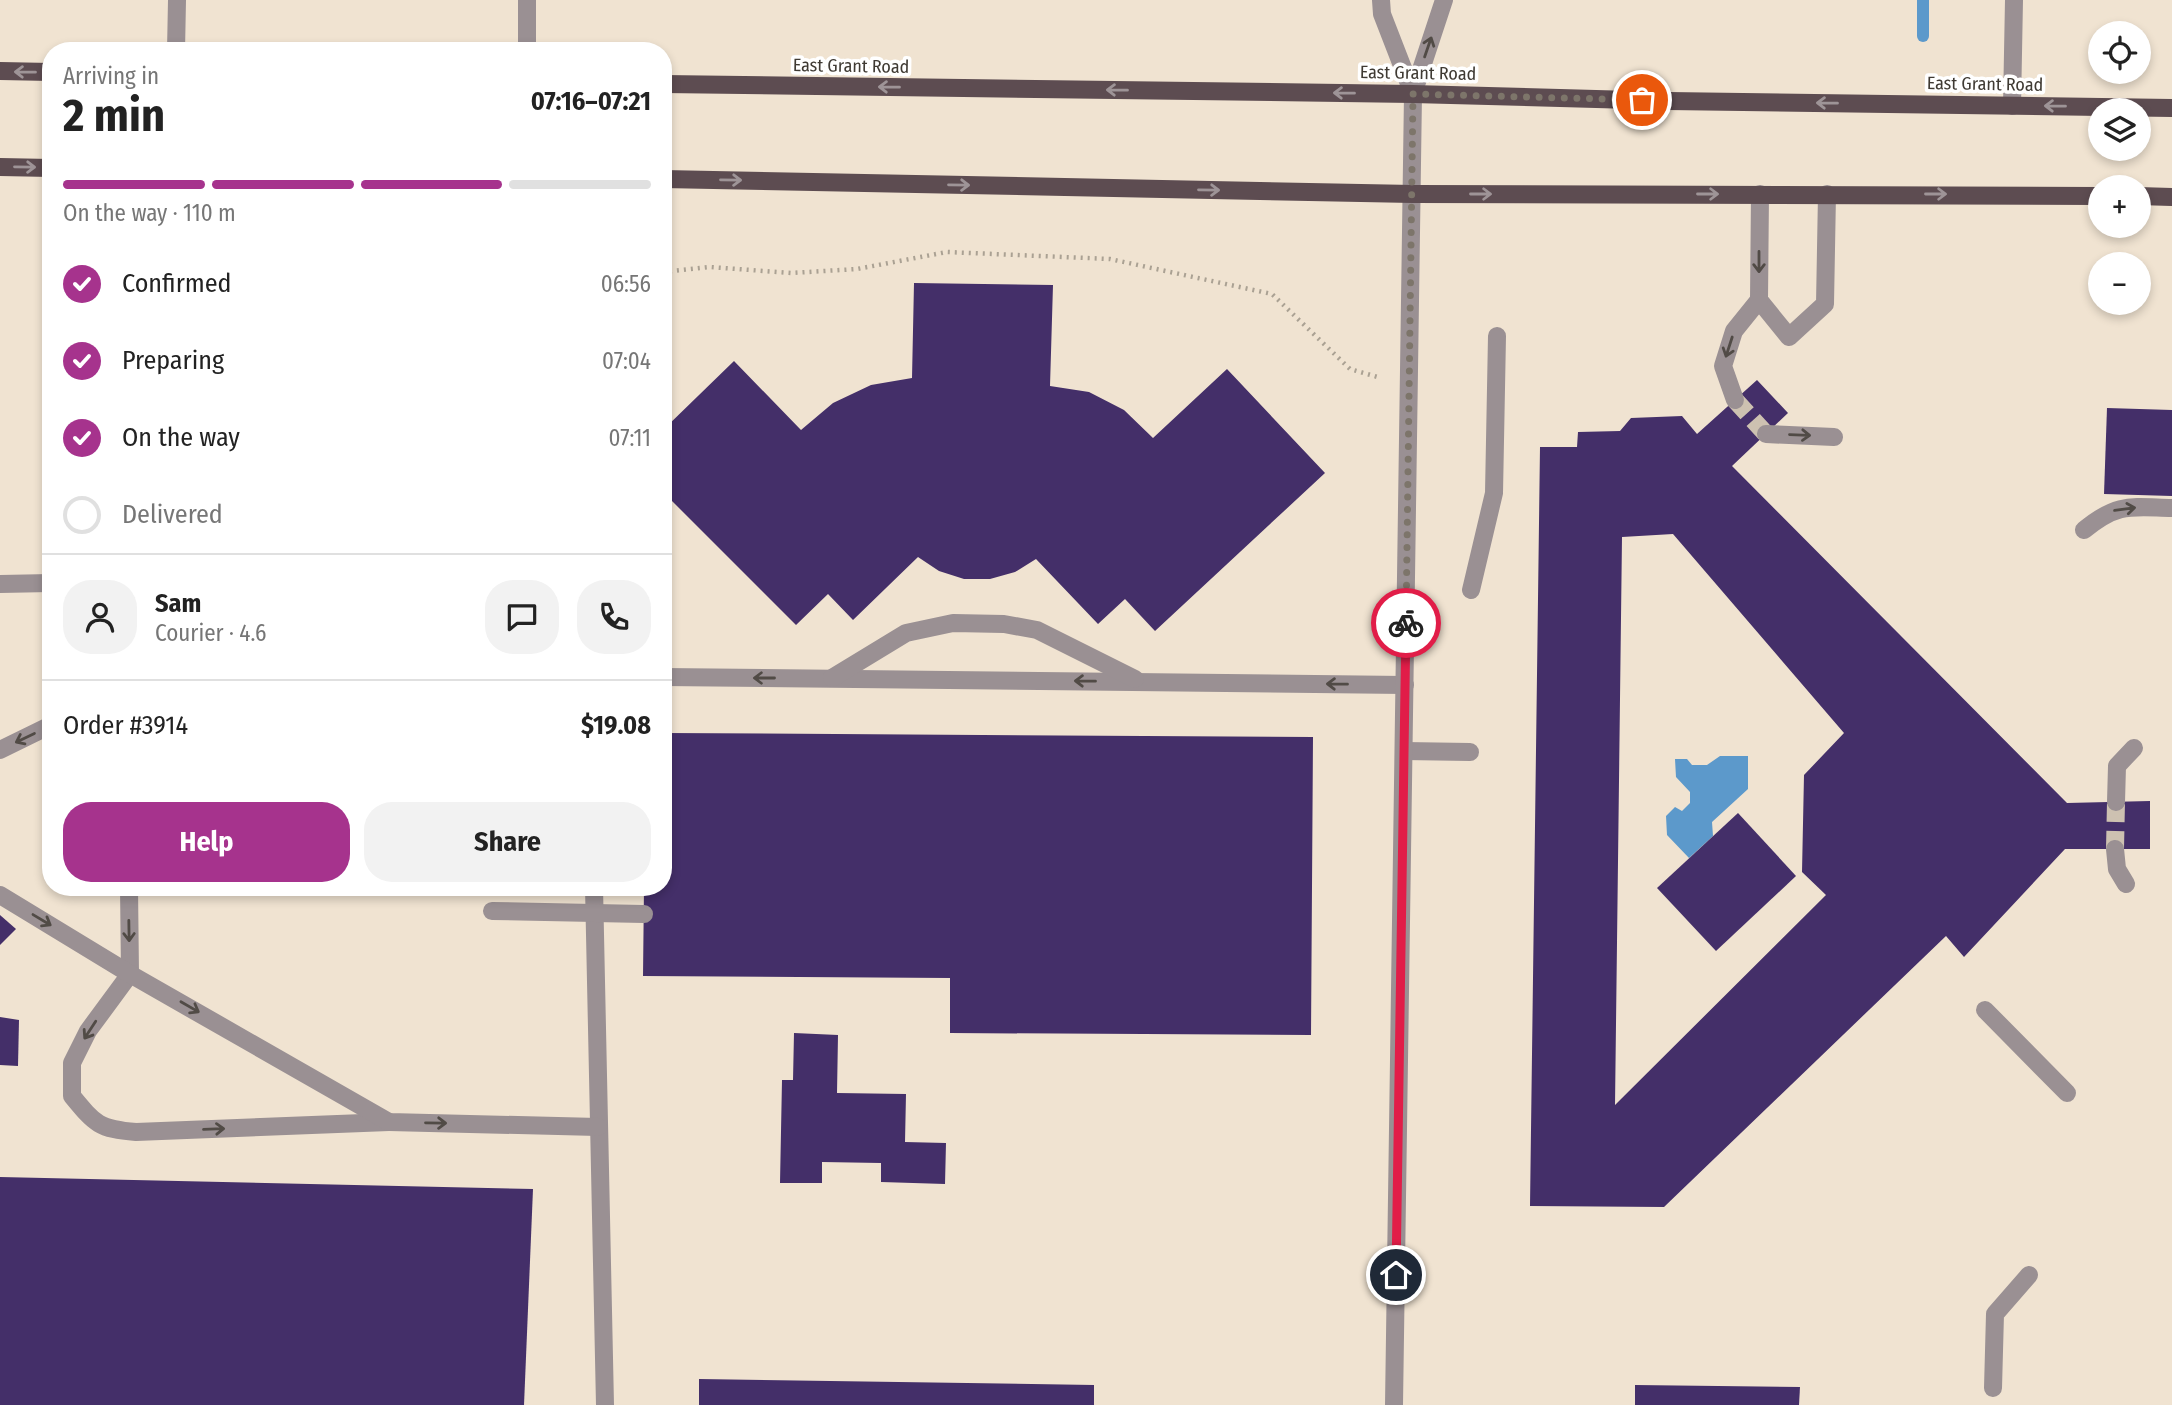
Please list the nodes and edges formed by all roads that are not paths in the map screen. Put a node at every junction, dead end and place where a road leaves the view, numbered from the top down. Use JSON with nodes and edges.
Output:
{"nodes":[{"id":1,"x":177,"y":0,"type":"edge"},
{"id":2,"x":527,"y":0,"type":"edge"},
{"id":3,"x":1381,"y":0,"type":"edge"},
{"id":4,"x":1444,"y":0,"type":"edge"},
{"id":5,"x":2014,"y":0,"type":"edge"},
{"id":6,"x":176,"y":42,"type":"edge"},
{"id":7,"x":527,"y":42,"type":"edge"},
{"id":8,"x":0,"y":71,"type":"edge"},
{"id":9,"x":42,"y":72,"type":"edge"},
{"id":10,"x":672,"y":84,"type":"edge"},
{"id":11,"x":1413,"y":94,"type":"junction"},
{"id":12,"x":2012,"y":106,"type":"junction"},
{"id":13,"x":2172,"y":108,"type":"edge"},
{"id":14,"x":0,"y":167,"type":"edge"},
{"id":15,"x":42,"y":168,"type":"edge"},
{"id":16,"x":672,"y":179,"type":"edge"},
{"id":17,"x":1413,"y":194,"type":"junction"},
{"id":18,"x":1760,"y":194,"type":"junction"},
{"id":19,"x":1827,"y":194,"type":"junction"},
{"id":20,"x":2088,"y":196,"type":"edge"},
{"id":21,"x":2151,"y":197,"type":"edge"},
{"id":22,"x":2172,"y":197,"type":"edge"},
{"id":23,"x":1759,"y":300,"type":"junction"},
{"id":24,"x":1497,"y":336,"type":"dead end"},
{"id":25,"x":1735,"y":400,"type":"tunnel mouth"},
{"id":26,"x":1766,"y":434,"type":"dead end"},
{"id":27,"x":1834,"y":437,"type":"dead end"},
{"id":28,"x":2172,"y":508,"type":"edge"},
{"id":29,"x":2084,"y":530,"type":"dead end"},
{"id":30,"x":42,"y":583,"type":"edge"},
{"id":31,"x":0,"y":584,"type":"edge"},
{"id":32,"x":1471,"y":590,"type":"dead end"},
{"id":33,"x":672,"y":677,"type":"edge"},
{"id":34,"x":832,"y":678,"type":"junction"},
{"id":35,"x":1141,"y":682,"type":"junction"},
{"id":36,"x":1405,"y":685,"type":"junction"},
{"id":37,"x":42,"y":729,"type":"edge"},
{"id":38,"x":2134,"y":748,"type":"dead end"},
{"id":39,"x":0,"y":750,"type":"edge"},
{"id":40,"x":1404,"y":751,"type":"junction"},
{"id":41,"x":1470,"y":752,"type":"dead end"},
{"id":42,"x":2116,"y":802,"type":"tunnel mouth"},
{"id":43,"x":2115,"y":849,"type":"tunnel mouth"},
{"id":44,"x":2126,"y":884,"type":"dead end"},
{"id":45,"x":0,"y":895,"type":"edge"},
{"id":46,"x":129,"y":896,"type":"edge"},
{"id":47,"x":594,"y":896,"type":"edge"},
{"id":48,"x":492,"y":911,"type":"dead end"},
{"id":49,"x":594,"y":913,"type":"junction"},
{"id":50,"x":644,"y":914,"type":"dead end"},
{"id":51,"x":130,"y":974,"type":"junction"},
{"id":52,"x":1985,"y":1010,"type":"dead end"},
{"id":53,"x":2067,"y":1093,"type":"dead end"},
{"id":54,"x":389,"y":1122,"type":"junction"},
{"id":55,"x":598,"y":1127,"type":"junction"},
{"id":56,"x":2029,"y":1275,"type":"dead end"},
{"id":57,"x":1993,"y":1388,"type":"dead end"},
{"id":58,"x":606,"y":1405,"type":"edge"},
{"id":59,"x":1394,"y":1405,"type":"edge"}],
"edges":[{"from":1,"to":6,"type":"street"},
{"from":2,"to":7,"type":"street"},
{"from":3,"to":11,"type":"street"},
{"from":11,"to":4,"type":"street","one_way":true},
{"from":5,"to":12,"type":"street"},
{"from":9,"to":8,"type":"main road","one_way":true},
{"from":11,"to":10,"type":"main road","name":"East Grant Road","one_way":true},
{"from":12,"to":11,"type":"main road","name":"East Grant Road","one_way":true},
{"from":11,"to":17,"type":"street"},
{"from":13,"to":12,"type":"main road","name":"East Grant Road","one_way":true},
{"from":14,"to":15,"type":"main road","one_way":true},
{"from":16,"to":17,"type":"main road","one_way":true},
{"from":17,"to":18,"type":"main road","one_way":true},
{"from":17,"to":36,"type":"street"},
{"from":18,"to":19,"type":"main road"},
{"from":18,"to":23,"type":"street","one_way":true},
{"from":19,"to":20,"type":"main road","one_way":true},
{"from":19,"to":23,"type":"street"},
{"from":21,"to":22,"type":"main road"},
{"from":23,"to":25,"type":"street","one_way":true},
{"from":24,"to":32,"type":"street"},
{"from":26,"to":27,"type":"street","one_way":true},
{"from":29,"to":28,"type":"street","one_way":true},
{"from":30,"to":31,"type":"street"},
{"from":34,"to":33,"type":"street","one_way":true},
{"from":35,"to":34,"type":"street","one_way":true},
{"from":34,"to":35,"type":"street"},
{"from":36,"to":35,"type":"street","one_way":true},
{"from":36,"to":40,"type":"street"},
{"from":37,"to":39,"type":"street","one_way":true},
{"from":38,"to":42,"type":"street"},
{"from":40,"to":41,"type":"street"},
{"from":40,"to":59,"type":"street"},
{"from":43,"to":44,"type":"street"},
{"from":45,"to":51,"type":"street","one_way":true},
{"from":46,"to":51,"type":"street","one_way":true},
{"from":47,"to":49,"type":"street"},
{"from":48,"to":49,"type":"street"},
{"from":49,"to":50,"type":"street"},
{"from":49,"to":55,"type":"street"},
{"from":51,"to":54,"type":"street","one_way":true},
{"from":51,"to":54,"type":"street","one_way":true},
{"from":52,"to":53,"type":"street"},
{"from":54,"to":55,"type":"street","one_way":true},
{"from":55,"to":58,"type":"street"},
{"from":56,"to":57,"type":"street"}]}
